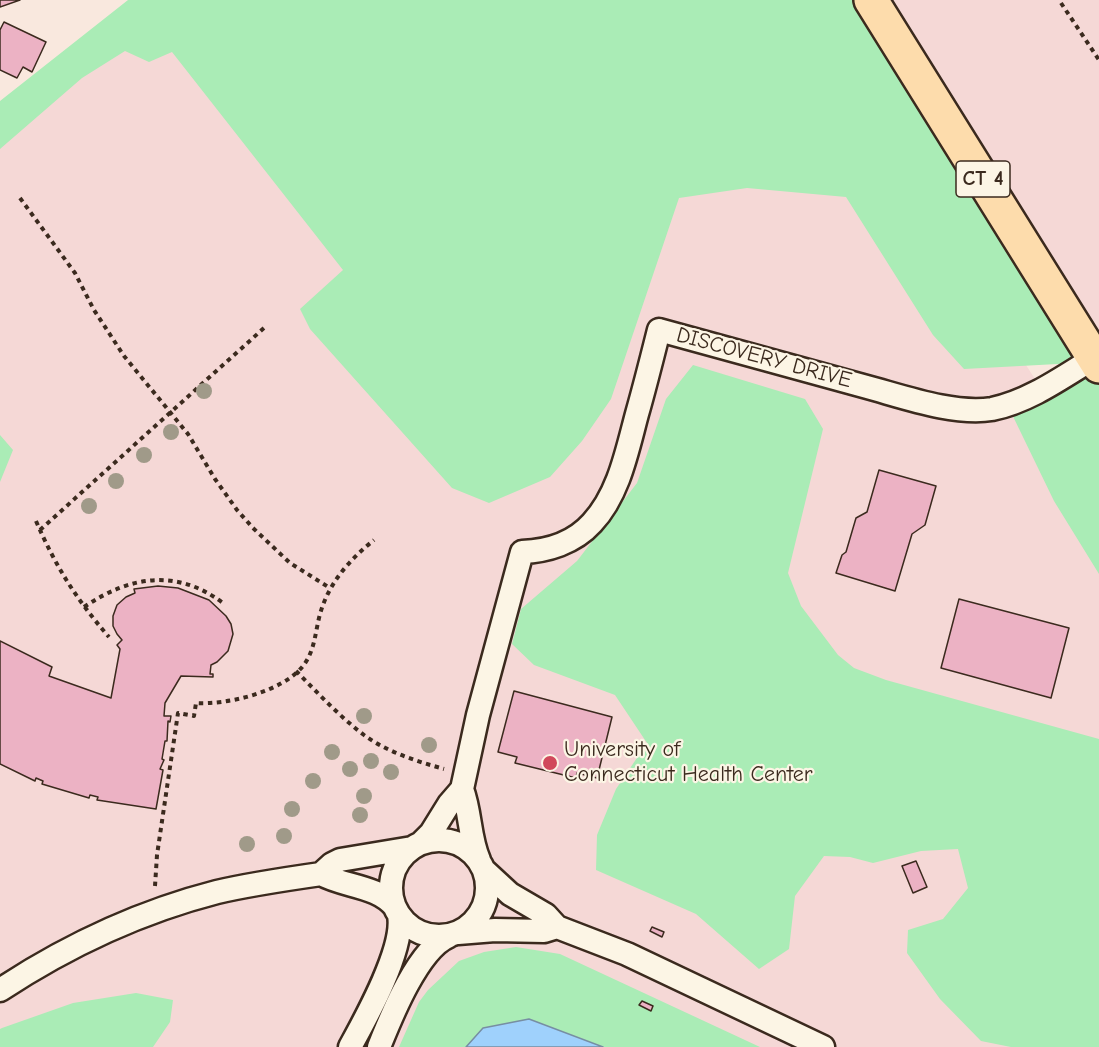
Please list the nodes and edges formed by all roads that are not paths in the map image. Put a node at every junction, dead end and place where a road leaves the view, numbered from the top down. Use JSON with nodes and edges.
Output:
{"nodes":[{"id":1,"x":871,"y":0,"type":"edge"},
{"id":2,"x":1096,"y":362,"type":"edge"},
{"id":3,"x":462,"y":789,"type":"junction"},
{"id":4,"x":416,"y":846,"type":"junction"},
{"id":5,"x":482,"y":865,"type":"junction"},
{"id":6,"x":321,"y":874,"type":"junction"},
{"id":7,"x":397,"y":911,"type":"junction"},
{"id":8,"x":557,"y":927,"type":"junction"},
{"id":9,"x":453,"y":935,"type":"junction"},
{"id":10,"x":0,"y":971,"type":"edge"},
{"id":11,"x":30,"y":971,"type":"junction"},
{"id":12,"x":0,"y":990,"type":"edge"},
{"id":13,"x":351,"y":1047,"type":"edge"},
{"id":14,"x":379,"y":1047,"type":"edge"},
{"id":15,"x":823,"y":1047,"type":"edge"}],
"edges":[{"from":1,"to":2,"type":"main road","number":"CT 4"},
{"from":2,"to":3,"type":"street","name":"DISCOVERY DRIVE"},
{"from":3,"to":4,"type":"street","name":"DISCOVERY DRIVE"},
{"from":3,"to":5,"type":"street","name":"DISCOVERY DRIVE"},
{"from":4,"to":5,"type":"street"},
{"from":4,"to":6,"type":"street"},
{"from":4,"to":7,"type":"street"},
{"from":5,"to":8,"type":"street"},
{"from":5,"to":9,"type":"street"},
{"from":6,"to":7,"type":"street"},
{"from":6,"to":11,"type":"street"},
{"from":7,"to":9,"type":"street"},
{"from":7,"to":13,"type":"street"},
{"from":8,"to":9,"type":"street"},
{"from":8,"to":15,"type":"street"},
{"from":9,"to":14,"type":"street"},
{"from":10,"to":11,"type":"street"},
{"from":11,"to":12,"type":"street"}]}
